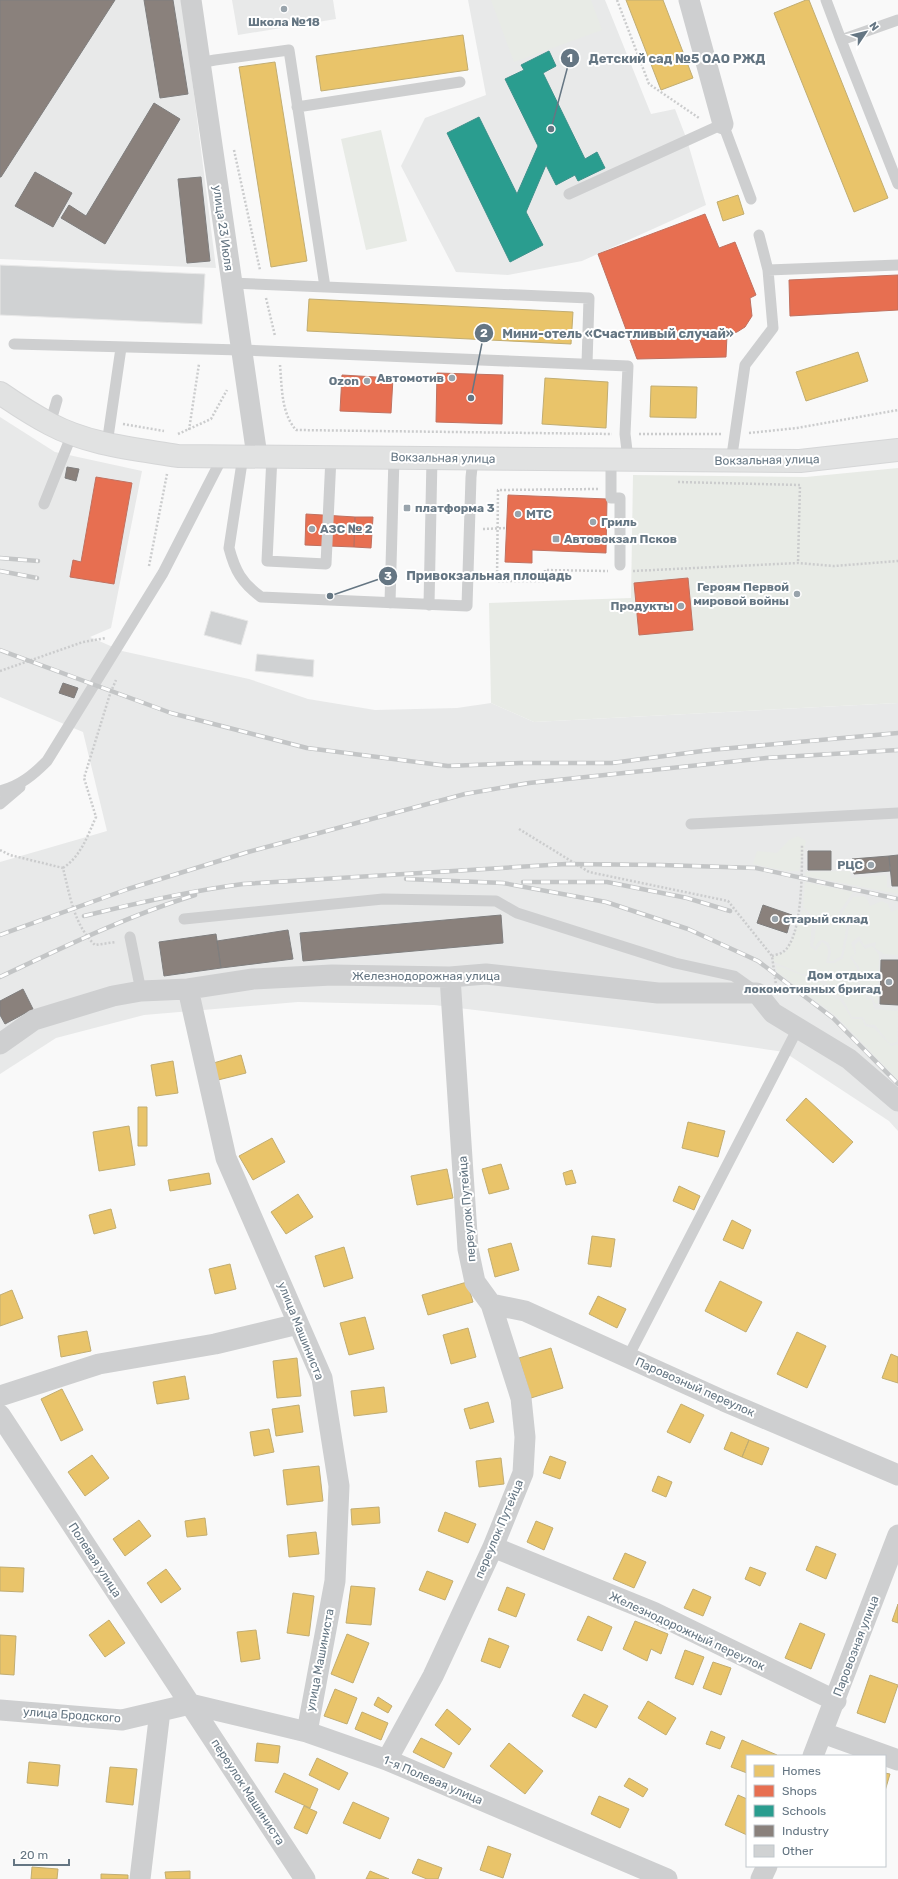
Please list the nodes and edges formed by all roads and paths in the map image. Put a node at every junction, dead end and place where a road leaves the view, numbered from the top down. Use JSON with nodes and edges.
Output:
{"nodes":[{"id":1,"x":191,"y":0,"type":"edge"},
{"id":2,"x":617,"y":0,"type":"edge"},
{"id":3,"x":689,"y":0,"type":"edge"},
{"id":4,"x":826,"y":0,"type":"edge"},
{"id":5,"x":898,"y":20,"type":"edge"},
{"id":6,"x":841,"y":40,"type":"junction"},
{"id":7,"x":199,"y":63,"type":"junction"},
{"id":8,"x":460,"y":82,"type":"dead end"},
{"id":9,"x":297,"y":107,"type":"junction"},
{"id":10,"x":719,"y":127,"type":"junction"},
{"id":11,"x":233,"y":145,"type":"dead end"},
{"id":12,"x":898,"y":184,"type":"edge"},
{"id":13,"x":569,"y":194,"type":"dead end"},
{"id":14,"x":751,"y":199,"type":"dead end"},
{"id":15,"x":760,"y":235,"type":"dead end"},
{"id":16,"x":898,"y":265,"type":"edge"},
{"id":17,"x":768,"y":270,"type":"junction"},
{"id":18,"x":231,"y":283,"type":"junction"},
{"id":19,"x":264,"y":285,"type":"junction"},
{"id":20,"x":325,"y":287,"type":"junction"},
{"id":21,"x":14,"y":344,"type":"dead end"},
{"id":22,"x":121,"y":348,"type":"junction"},
{"id":23,"x":201,"y":349,"type":"junction"},
{"id":24,"x":241,"y":350,"type":"junction"},
{"id":25,"x":278,"y":351,"type":"junction"},
{"id":26,"x":587,"y":364,"type":"junction"},
{"id":27,"x":228,"y":388,"type":"dead end"},
{"id":28,"x":0,"y":393,"type":"edge"},
{"id":29,"x":56,"y":400,"type":"dead end"},
{"id":30,"x":898,"y":410,"type":"edge"},
{"id":31,"x":110,"y":422,"type":"junction"},
{"id":32,"x":50,"y":424,"type":"junction"},
{"id":33,"x":189,"y":430,"type":"junction"},
{"id":34,"x":72,"y":434,"type":"junction"},
{"id":35,"x":625,"y":434,"type":"junction"},
{"id":36,"x":735,"y":434,"type":"junction"},
{"id":37,"x":107,"y":444,"type":"junction"},
{"id":38,"x":898,"y":450,"type":"edge"},
{"id":39,"x":249,"y":456,"type":"junction"},
{"id":40,"x":332,"y":457,"type":"junction"},
{"id":41,"x":394,"y":457,"type":"junction"},
{"id":42,"x":432,"y":458,"type":"junction"},
{"id":43,"x":472,"y":459,"type":"junction"},
{"id":44,"x":619,"y":460,"type":"junction"},
{"id":45,"x":731,"y":462,"type":"junction"},
{"id":46,"x":172,"y":473,"type":"dead end"},
{"id":47,"x":675,"y":482,"type":"dead end"},
{"id":48,"x":610,"y":489,"type":"junction"},
{"id":49,"x":44,"y":504,"type":"dead end"},
{"id":50,"x":470,"y":528,"type":"junction"},
{"id":51,"x":507,"y":528,"type":"dead end"},
{"id":52,"x":498,"y":529,"type":"junction"},
{"id":53,"x":898,"y":561,"type":"edge"},
{"id":54,"x":798,"y":564,"type":"junction"},
{"id":55,"x":619,"y":569,"type":"junction"},
{"id":56,"x":147,"y":574,"type":"dead end"},
{"id":57,"x":390,"y":603,"type":"junction"},
{"id":58,"x":429,"y":605,"type":"junction"},
{"id":59,"x":111,"y":638,"type":"dead end"},
{"id":60,"x":0,"y":671,"type":"edge"},
{"id":61,"x":116,"y":679,"type":"dead end"},
{"id":62,"x":31,"y":777,"type":"junction"},
{"id":63,"x":0,"y":791,"type":"edge"},
{"id":64,"x":0,"y":804,"type":"edge"},
{"id":65,"x":898,"y":813,"type":"edge"},
{"id":66,"x":691,"y":824,"type":"dead end"},
{"id":67,"x":519,"y":829,"type":"dead end"},
{"id":68,"x":802,"y":846,"type":"dead end"},
{"id":69,"x":0,"y":850,"type":"edge"},
{"id":70,"x":63,"y":868,"type":"junction"},
{"id":71,"x":184,"y":919,"type":"dead end"},
{"id":72,"x":130,"y":937,"type":"joint"},
{"id":73,"x":772,"y":956,"type":"junction"},
{"id":74,"x":450,"y":977,"type":"junction"},
{"id":75,"x":188,"y":989,"type":"junction"},
{"id":76,"x":141,"y":991,"type":"junction"},
{"id":77,"x":757,"y":993,"type":"junction"},
{"id":78,"x":773,"y":1013,"type":"junction"},
{"id":79,"x":798,"y":1028,"type":"junction"},
{"id":80,"x":0,"y":1044,"type":"edge"},
{"id":81,"x":898,"y":1101,"type":"edge"},
{"id":82,"x":491,"y":1304,"type":"junction"},
{"id":83,"x":298,"y":1324,"type":"junction"},
{"id":84,"x":628,"y":1357,"type":"junction"},
{"id":85,"x":0,"y":1396,"type":"edge"},
{"id":86,"x":0,"y":1415,"type":"edge"},
{"id":87,"x":898,"y":1475,"type":"edge"},
{"id":88,"x":898,"y":1534,"type":"edge"},
{"id":89,"x":493,"y":1547,"type":"junction"},
{"id":90,"x":836,"y":1701,"type":"junction"},
{"id":91,"x":190,"y":1704,"type":"junction"},
{"id":92,"x":0,"y":1710,"type":"edge"},
{"id":93,"x":160,"y":1711,"type":"junction"},
{"id":94,"x":307,"y":1732,"type":"junction"},
{"id":95,"x":823,"y":1733,"type":"junction"},
{"id":96,"x":813,"y":1755,"type":"edge"},
{"id":97,"x":884,"y":1755,"type":"edge"},
{"id":98,"x":886,"y":1756,"type":"edge"},
{"id":99,"x":386,"y":1760,"type":"junction"},
{"id":100,"x":898,"y":1760,"type":"edge"},
{"id":101,"x":767,"y":1867,"type":"edge"},
{"id":102,"x":140,"y":1879,"type":"edge"},
{"id":103,"x":305,"y":1879,"type":"edge"},
{"id":104,"x":667,"y":1879,"type":"edge"},
{"id":105,"x":762,"y":1879,"type":"edge"}],
"edges":[{"from":1,"to":7,"type":"street","name":"улица 23 Июля"},
{"from":2,"to":10,"type":"path"},
{"from":3,"to":10,"type":"street"},
{"from":4,"to":6,"type":"lane"},
{"from":5,"to":6,"type":"lane"},
{"from":6,"to":12,"type":"lane"},
{"from":7,"to":9,"type":"lane"},
{"from":7,"to":18,"type":"street","name":"улица 23 Июля"},
{"from":8,"to":9,"type":"lane"},
{"from":9,"to":20,"type":"lane"},
{"from":10,"to":13,"type":"lane"},
{"from":10,"to":14,"type":"lane"},
{"from":11,"to":19,"type":"path"},
{"from":15,"to":17,"type":"lane"},
{"from":16,"to":17,"type":"lane"},
{"from":17,"to":36,"type":"lane"},
{"from":18,"to":19,"type":"lane"},
{"from":18,"to":24,"type":"street","name":"улица 23 Июля"},
{"from":19,"to":20,"type":"lane"},
{"from":19,"to":25,"type":"path"},
{"from":20,"to":26,"type":"lane"},
{"from":21,"to":22,"type":"lane"},
{"from":22,"to":23,"type":"lane"},
{"from":22,"to":31,"type":"lane"},
{"from":23,"to":24,"type":"lane"},
{"from":23,"to":33,"type":"path"},
{"from":24,"to":25,"type":"lane"},
{"from":24,"to":39,"type":"street","name":"улица 23 Июля"},
{"from":25,"to":26,"type":"lane"},
{"from":25,"to":35,"type":"path"},
{"from":26,"to":35,"type":"lane"},
{"from":27,"to":33,"type":"path"},
{"from":28,"to":32,"type":"main road","name":"Вокзальная улица"},
{"from":29,"to":32,"type":"lane"},
{"from":30,"to":36,"type":"path"},
{"from":31,"to":33,"type":"path"},
{"from":31,"to":37,"type":"lane"},
{"from":32,"to":34,"type":"main road","name":"Вокзальная улица"},
{"from":34,"to":37,"type":"main road","name":"Вокзальная улица"},
{"from":34,"to":49,"type":"lane"},
{"from":35,"to":36,"type":"path"},
{"from":35,"to":44,"type":"lane"},
{"from":36,"to":45,"type":"lane"},
{"from":37,"to":39,"type":"main road","name":"Вокзальная улица"},
{"from":38,"to":45,"type":"main road","name":"Вокзальная улица"},
{"from":39,"to":40,"type":"main road","name":"Вокзальная улица"},
{"from":39,"to":40,"type":"lane"},
{"from":39,"to":57,"type":"lane"},
{"from":39,"to":62,"type":"lane"},
{"from":40,"to":41,"type":"main road","name":"Вокзальная улица"},
{"from":41,"to":42,"type":"main road","name":"Вокзальная улица"},
{"from":41,"to":57,"type":"lane"},
{"from":42,"to":43,"type":"main road","name":"Вокзальная улица"},
{"from":42,"to":58,"type":"lane"},
{"from":43,"to":44,"type":"main road","name":"Вокзальная улица"},
{"from":43,"to":50,"type":"lane"},
{"from":44,"to":45,"type":"main road","name":"Вокзальная улица"},
{"from":44,"to":48,"type":"lane"},
{"from":46,"to":56,"type":"path"},
{"from":47,"to":54,"type":"path"},
{"from":48,"to":52,"type":"path"},
{"from":48,"to":55,"type":"lane"},
{"from":50,"to":52,"type":"path"},
{"from":50,"to":58,"type":"lane"},
{"from":51,"to":52,"type":"path"},
{"from":52,"to":55,"type":"path"},
{"from":53,"to":54,"type":"path"},
{"from":54,"to":55,"type":"path"},
{"from":57,"to":58,"type":"lane"},
{"from":59,"to":60,"type":"path"},
{"from":61,"to":70,"type":"path"},
{"from":62,"to":63,"type":"lane"},
{"from":62,"to":64,"type":"lane"},
{"from":65,"to":66,"type":"lane"},
{"from":67,"to":73,"type":"path"},
{"from":68,"to":73,"type":"path"},
{"from":69,"to":70,"type":"path"},
{"from":70,"to":72,"type":"path"},
{"from":71,"to":77,"type":"lane"},
{"from":72,"to":76,"type":"lane"},
{"from":73,"to":78,"type":"path"},
{"from":74,"to":75,"type":"street","name":"Железнодорожная улица"},
{"from":74,"to":77,"type":"street","name":"Железнодорожная улица"},
{"from":74,"to":82,"type":"street","name":"переулок Путейца"},
{"from":75,"to":76,"type":"street","name":"Железнодорожная улица"},
{"from":75,"to":83,"type":"street","name":"улица Машиниста"},
{"from":76,"to":80,"type":"street","name":"Железнодорожная улица"},
{"from":77,"to":78,"type":"street"},
{"from":78,"to":79,"type":"street"},
{"from":79,"to":81,"type":"street"},
{"from":79,"to":84,"type":"lane"},
{"from":82,"to":84,"type":"street","name":"Паровозный переулок"},
{"from":82,"to":89,"type":"street","name":"переулок Путейца"},
{"from":83,"to":85,"type":"street"},
{"from":83,"to":94,"type":"street","name":"улица Машиниста"},
{"from":84,"to":87,"type":"street","name":"Паровозный переулок"},
{"from":86,"to":91,"type":"street","name":"Полевая улица"},
{"from":88,"to":90,"type":"street","name":"Паровозная улица"},
{"from":89,"to":90,"type":"street","name":"Железнодорожный переулок"},
{"from":89,"to":99,"type":"street","name":"переулок Путейца"},
{"from":90,"to":95,"type":"street","name":"Паровозная улица"},
{"from":91,"to":93,"type":"street","name":"улица Бродского"},
{"from":91,"to":94,"type":"street","name":"1-я Полевая улица"},
{"from":91,"to":103,"type":"street","name":"переулок Машиниста"},
{"from":92,"to":93,"type":"street","name":"улица Бродского"},
{"from":93,"to":102,"type":"street"},
{"from":94,"to":99,"type":"street","name":"1-я Полевая улица"},
{"from":95,"to":96,"type":"street","name":"Паровозная улица"},
{"from":95,"to":97,"type":"street"},
{"from":98,"to":100,"type":"street"},
{"from":99,"to":104,"type":"street","name":"1-я Полевая улица"},
{"from":101,"to":105,"type":"street"}]}
